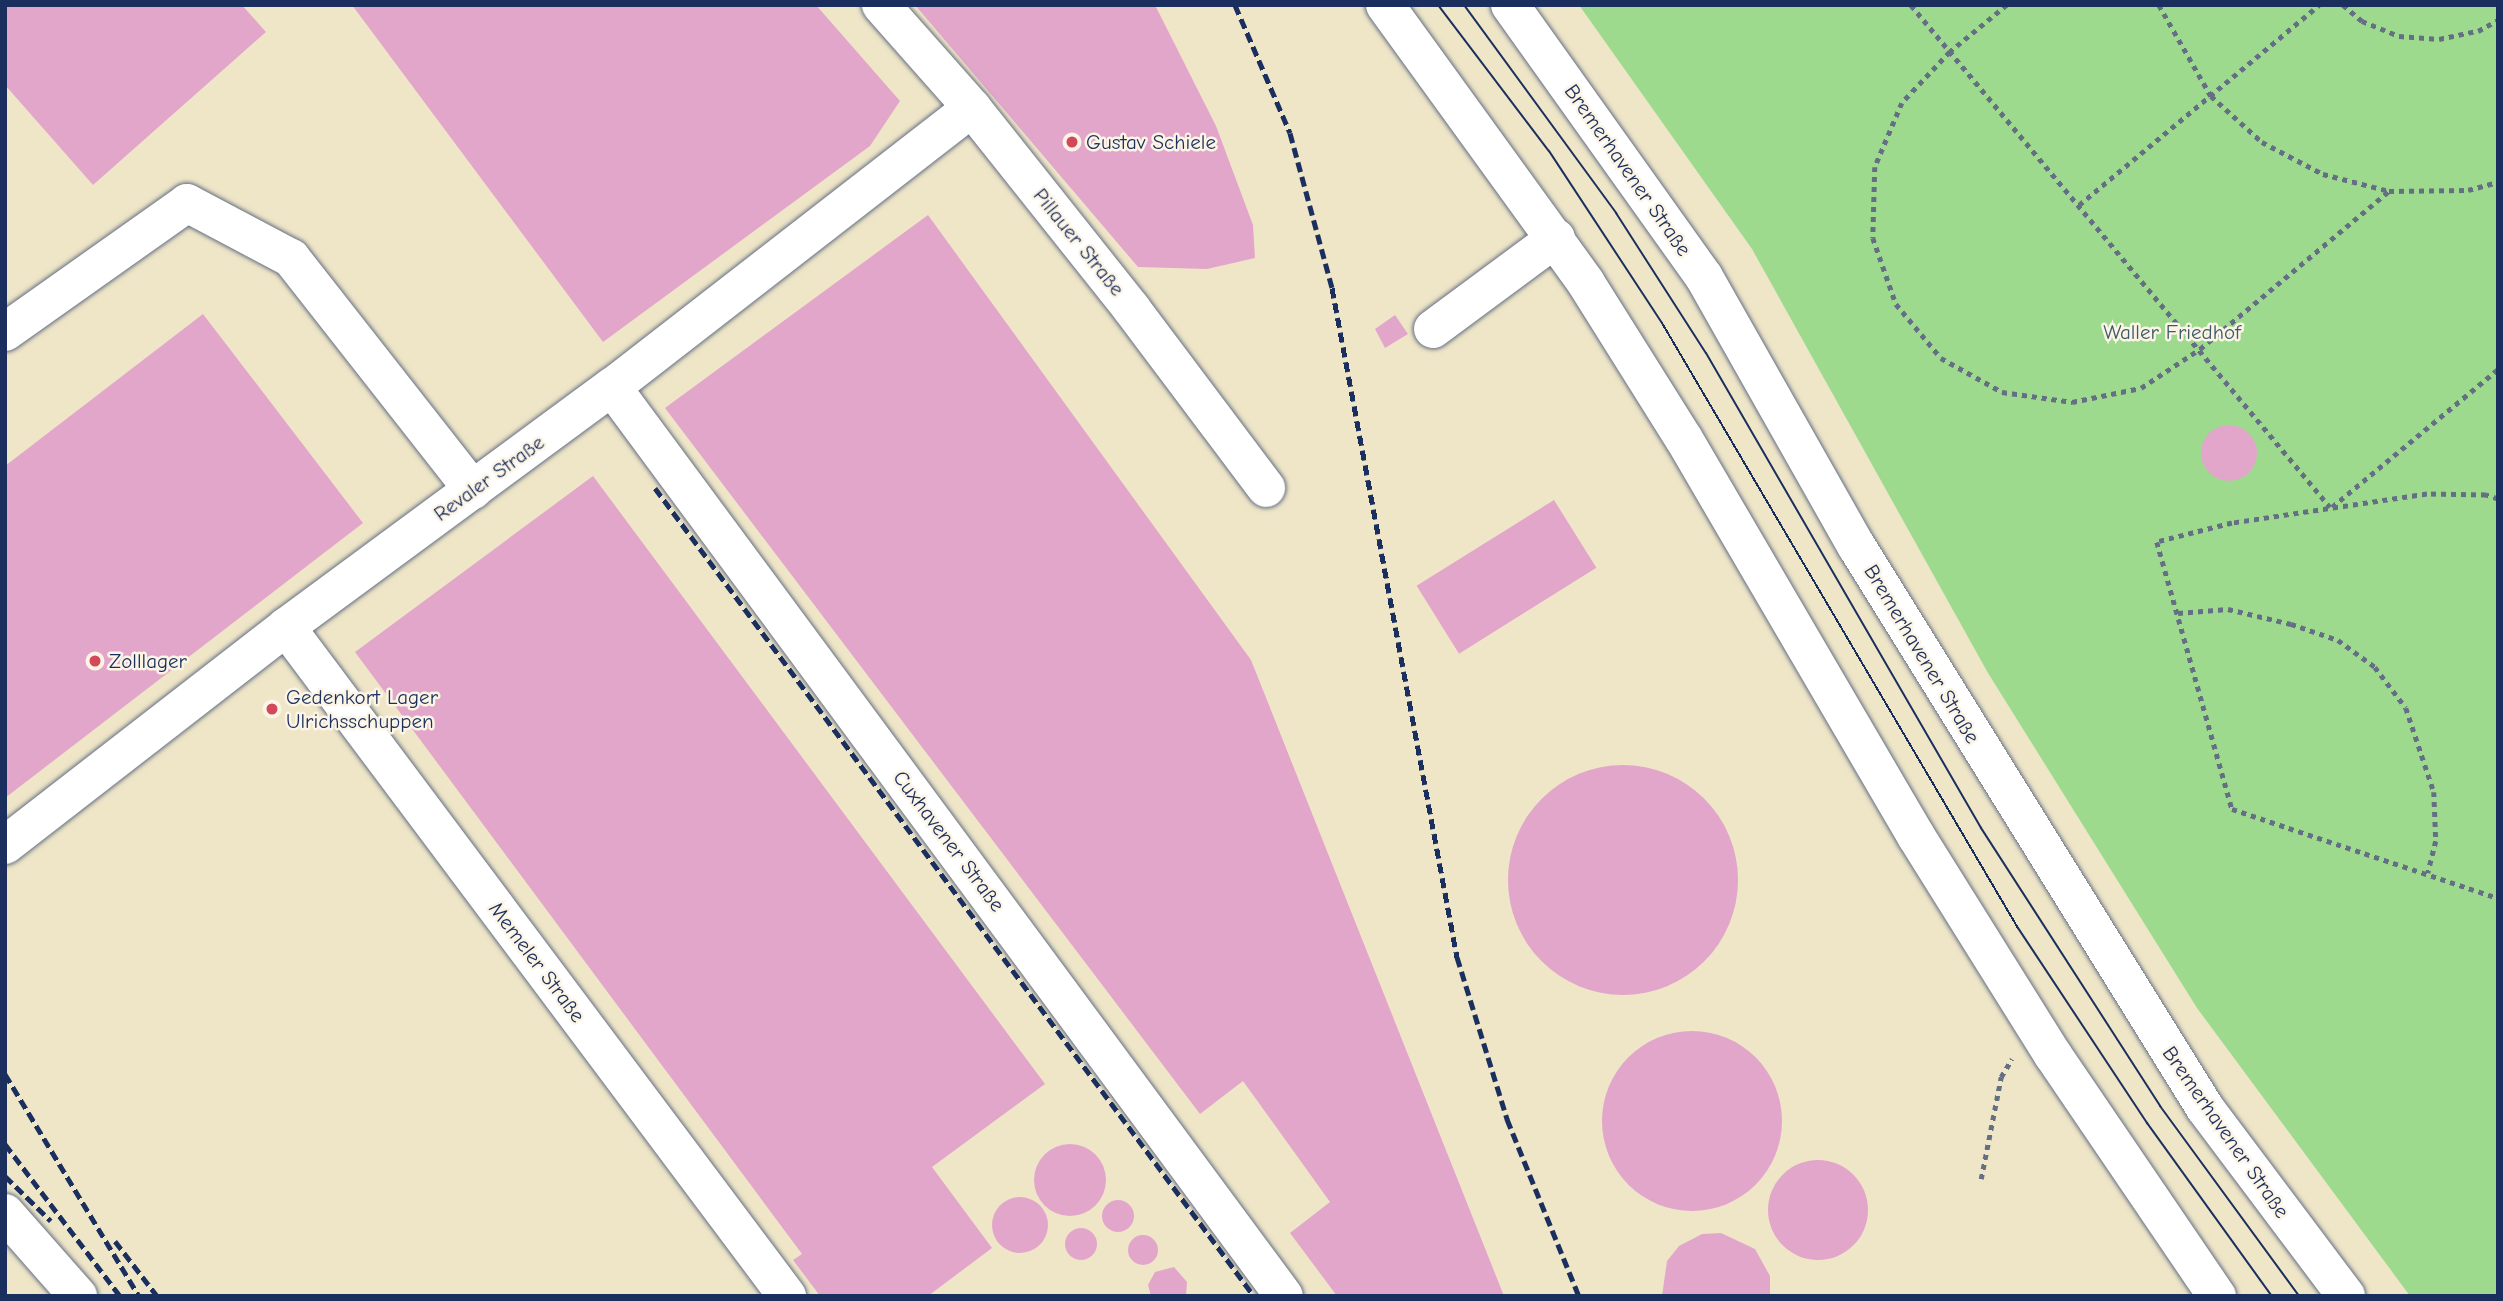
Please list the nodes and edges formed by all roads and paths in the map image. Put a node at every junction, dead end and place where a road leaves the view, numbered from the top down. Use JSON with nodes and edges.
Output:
{"nodes":[{"id":1,"x":881,"y":5,"type":"edge"},
{"id":2,"x":1385,"y":5,"type":"edge"},
{"id":3,"x":1510,"y":5,"type":"edge"},
{"id":4,"x":1912,"y":5,"type":"edge"},
{"id":5,"x":2007,"y":5,"type":"edge"},
{"id":6,"x":2159,"y":5,"type":"edge"},
{"id":7,"x":2319,"y":5,"type":"edge"},
{"id":8,"x":2343,"y":5,"type":"edge"},
{"id":9,"x":2498,"y":20,"type":"edge"},
{"id":10,"x":1950,"y":52,"type":"junction"},
{"id":11,"x":2211,"y":96,"type":"junction"},
{"id":12,"x":972,"y":108,"type":"junction"},
{"id":13,"x":2498,"y":181,"type":"edge"},
{"id":14,"x":2389,"y":191,"type":"junction"},
{"id":15,"x":2079,"y":205,"type":"junction"},
{"id":16,"x":1556,"y":238,"type":"junction"},
{"id":17,"x":1433,"y":330,"type":"dead end"},
{"id":18,"x":5,"y":332,"type":"edge"},
{"id":19,"x":2200,"y":349,"type":"junction"},
{"id":20,"x":2498,"y":369,"type":"edge"},
{"id":21,"x":612,"y":387,"type":"junction"},
{"id":22,"x":1266,"y":488,"type":"dead end"},
{"id":23,"x":473,"y":490,"type":"junction"},
{"id":24,"x":2498,"y":499,"type":"edge"},
{"id":25,"x":2331,"y":508,"type":"junction"},
{"id":26,"x":2178,"y":613,"type":"junction"},
{"id":27,"x":286,"y":627,"type":"junction"},
{"id":28,"x":5,"y":845,"type":"edge"},
{"id":29,"x":2428,"y":873,"type":"junction"},
{"id":30,"x":2498,"y":898,"type":"edge"},
{"id":31,"x":2017,"y":1052,"type":"dead end"},
{"id":32,"x":1981,"y":1179,"type":"dead end"},
{"id":33,"x":5,"y":1213,"type":"edge"},
{"id":34,"x":78,"y":1296,"type":"edge"},
{"id":35,"x":787,"y":1296,"type":"edge"},
{"id":36,"x":1284,"y":1296,"type":"edge"},
{"id":37,"x":2217,"y":1296,"type":"edge"},
{"id":38,"x":2346,"y":1296,"type":"edge"}],
"edges":[{"from":1,"to":12,"type":"street","name":"Pillauer Straße"},
{"from":2,"to":16,"type":"street"},
{"from":3,"to":38,"type":"street","name":"Bremerhavener Straße"},
{"from":4,"to":10,"type":"path"},
{"from":5,"to":10,"type":"path"},
{"from":6,"to":11,"type":"path"},
{"from":7,"to":11,"type":"path"},
{"from":8,"to":9,"type":"path"},
{"from":10,"to":15,"type":"path"},
{"from":10,"to":19,"type":"path"},
{"from":11,"to":14,"type":"path"},
{"from":11,"to":15,"type":"path"},
{"from":12,"to":21,"type":"street","name":"Revaler Straße"},
{"from":12,"to":22,"type":"street","name":"Pillauer Straße"},
{"from":13,"to":14,"type":"path"},
{"from":14,"to":19,"type":"path"},
{"from":15,"to":19,"type":"path"},
{"from":16,"to":17,"type":"street"},
{"from":16,"to":37,"type":"street"},
{"from":18,"to":23,"type":"street"},
{"from":19,"to":25,"type":"path"},
{"from":20,"to":25,"type":"path"},
{"from":21,"to":23,"type":"street","name":"Revaler Straße"},
{"from":21,"to":36,"type":"street","name":"Cuxhavener Straße"},
{"from":23,"to":27,"type":"street","name":"Revaler Straße"},
{"from":24,"to":25,"type":"path"},
{"from":25,"to":26,"type":"path"},
{"from":26,"to":29,"type":"path"},
{"from":26,"to":29,"type":"path"},
{"from":27,"to":28,"type":"street","name":"Revaler Straße"},
{"from":27,"to":35,"type":"street","name":"Memeler Straße"},
{"from":29,"to":30,"type":"path"},
{"from":31,"to":32,"type":"path"},
{"from":33,"to":34,"type":"street"}]}
